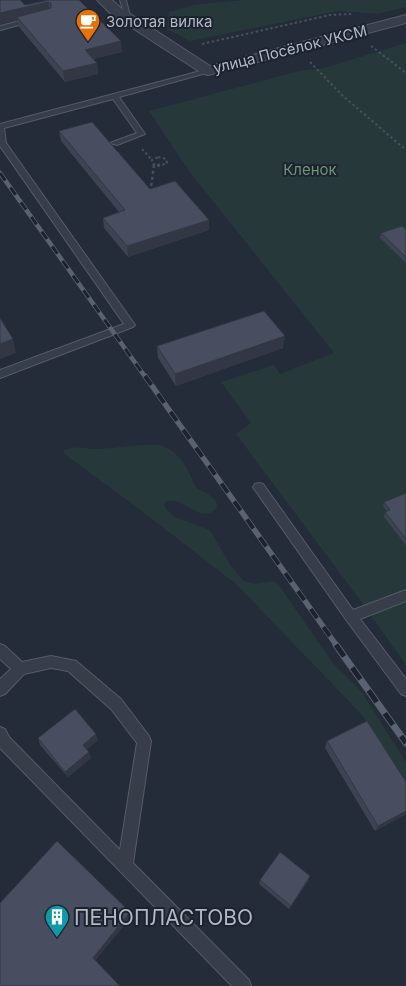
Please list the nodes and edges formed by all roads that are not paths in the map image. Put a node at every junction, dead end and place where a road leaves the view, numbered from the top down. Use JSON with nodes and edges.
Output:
{"nodes":[{"id":1,"x":104,"y":0,"type":"edge"},
{"id":2,"x":122,"y":0,"type":"edge"},
{"id":3,"x":42,"y":18,"type":"edge"},
{"id":4,"x":406,"y":18,"type":"edge"},
{"id":5,"x":129,"y":19,"type":"junction"},
{"id":6,"x":0,"y":28,"type":"edge"},
{"id":7,"x":208,"y":71,"type":"junction"},
{"id":8,"x":115,"y":96,"type":"junction"},
{"id":9,"x":1,"y":130,"type":"edge"},
{"id":10,"x":114,"y":142,"type":"dead end"},
{"id":11,"x":0,"y":374,"type":"edge"},
{"id":12,"x":259,"y":487,"type":"dead end"},
{"id":13,"x":406,"y":595,"type":"edge"},
{"id":14,"x":352,"y":617,"type":"junction"},
{"id":15,"x":0,"y":650,"type":"edge"},
{"id":16,"x":20,"y":669,"type":"junction"},
{"id":17,"x":0,"y":690,"type":"edge"},
{"id":18,"x":406,"y":690,"type":"edge"},
{"id":19,"x":0,"y":734,"type":"edge"},
{"id":20,"x":125,"y":866,"type":"junction"},
{"id":21,"x":243,"y":986,"type":"edge"}],
"edges":[{"from":1,"to":5,"type":"street","name":"улица Посёлок УКСМ"},
{"from":2,"to":5,"type":"lane"},
{"from":3,"to":6,"type":"lane"},
{"from":4,"to":7,"type":"street","name":"улица Посёлок УКСМ"},
{"from":5,"to":7,"type":"street","name":"улица Посёлок УКСМ"},
{"from":7,"to":8,"type":"lane"},
{"from":8,"to":9,"type":"lane"},
{"from":8,"to":10,"type":"lane"},
{"from":9,"to":11,"type":"lane"},
{"from":12,"to":14,"type":"lane"},
{"from":13,"to":14,"type":"lane"},
{"from":14,"to":18,"type":"lane"},
{"from":15,"to":16,"type":"lane"},
{"from":16,"to":17,"type":"lane"},
{"from":16,"to":20,"type":"lane"},
{"from":19,"to":20,"type":"lane"},
{"from":20,"to":21,"type":"lane"}]}
